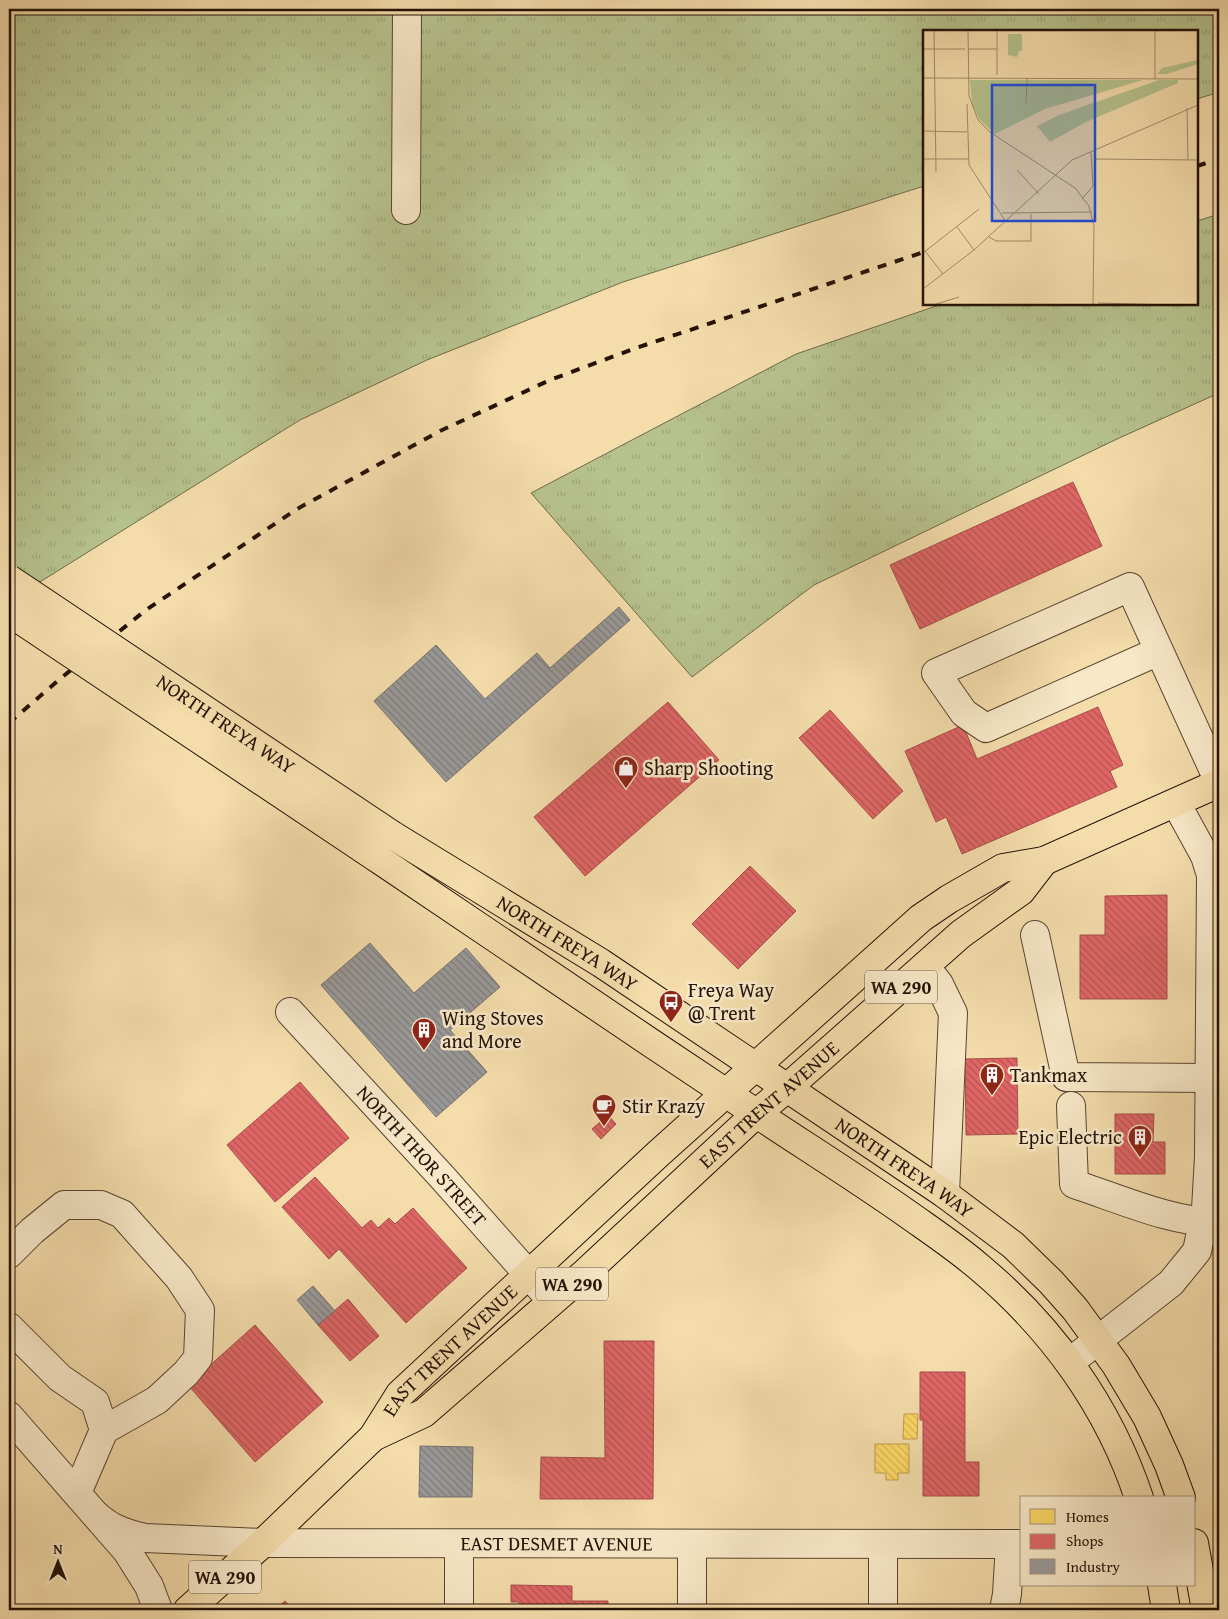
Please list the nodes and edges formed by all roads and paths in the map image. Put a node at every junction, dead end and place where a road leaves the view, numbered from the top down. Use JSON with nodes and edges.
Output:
{"nodes":[{"id":1,"x":407,"y":9,"type":"edge"},
{"id":2,"x":406,"y":210,"type":"dead end"},
{"id":3,"x":9,"y":579,"type":"edge"},
{"id":4,"x":9,"y":612,"type":"edge"},
{"id":5,"x":1159,"y":651,"type":"junction"},
{"id":6,"x":1219,"y":783,"type":"edge"},
{"id":7,"x":1176,"y":803,"type":"junction"},
{"id":8,"x":1044,"y":861,"type":"junction"},
{"id":9,"x":1215,"y":881,"type":"edge"},
{"id":10,"x":435,"y":897,"type":"junction"},
{"id":11,"x":1035,"y":935,"type":"dead end"},
{"id":12,"x":586,"y":953,"type":"junction"},
{"id":13,"x":925,"y":966,"type":"junction"},
{"id":14,"x":290,"y":1012,"type":"dead end"},
{"id":15,"x":756,"y":1067,"type":"junction"},
{"id":16,"x":1210,"y":1078,"type":"junction"},
{"id":17,"x":788,"y":1088,"type":"junction"},
{"id":18,"x":725,"y":1093,"type":"junction"},
{"id":19,"x":1071,"y":1106,"type":"dead end"},
{"id":20,"x":757,"y":1113,"type":"junction"},
{"id":21,"x":945,"y":1194,"type":"junction"},
{"id":22,"x":1211,"y":1223,"type":"edge"},
{"id":23,"x":9,"y":1254,"type":"edge"},
{"id":24,"x":527,"y":1275,"type":"junction"},
{"id":25,"x":552,"y":1301,"type":"junction"},
{"id":26,"x":9,"y":1328,"type":"edge"},
{"id":27,"x":1099,"y":1339,"type":"junction"},
{"id":28,"x":1070,"y":1362,"type":"junction"},
{"id":29,"x":9,"y":1416,"type":"edge"},
{"id":30,"x":104,"y":1430,"type":"junction"},
{"id":31,"x":373,"y":1438,"type":"junction"},
{"id":32,"x":76,"y":1493,"type":"junction"},
{"id":33,"x":1138,"y":1496,"type":"edge"},
{"id":34,"x":1180,"y":1496,"type":"edge"},
{"id":35,"x":97,"y":1516,"type":"junction"},
{"id":36,"x":263,"y":1543,"type":"junction"},
{"id":37,"x":459,"y":1544,"type":"junction"},
{"id":38,"x":692,"y":1544,"type":"junction"},
{"id":39,"x":883,"y":1544,"type":"junction"},
{"id":40,"x":1016,"y":1544,"type":"edge"},
{"id":41,"x":1196,"y":1554,"type":"edge"},
{"id":42,"x":1162,"y":1586,"type":"edge"},
{"id":43,"x":158,"y":1610,"type":"edge"},
{"id":44,"x":188,"y":1610,"type":"edge"},
{"id":45,"x":459,"y":1610,"type":"edge"},
{"id":46,"x":692,"y":1610,"type":"edge"},
{"id":47,"x":883,"y":1610,"type":"edge"},
{"id":48,"x":1004,"y":1610,"type":"edge"},
{"id":49,"x":1166,"y":1610,"type":"edge"},
{"id":50,"x":1206,"y":1610,"type":"edge"}],
"edges":[{"from":1,"to":2,"type":"street"},
{"from":3,"to":12,"type":"main road","name":"NORTH FREYA WAY","bridge":true},
{"from":4,"to":10,"type":"main road","name":"NORTH FREYA WAY","bridge":true},
{"from":5,"to":5,"type":"street"},
{"from":5,"to":6,"type":"street"},
{"from":6,"to":7,"type":"main road","name":"EAST TRENT AVENUE","number":"WA 290"},
{"from":7,"to":8,"type":"main road","name":"EAST TRENT AVENUE","number":"WA 290"},
{"from":7,"to":9,"type":"street"},
{"from":8,"to":13,"type":"main road","name":"EAST TRENT AVENUE","number":"WA 290"},
{"from":8,"to":15,"type":"main road","name":"EAST TRENT AVENUE","number":"WA 290"},
{"from":9,"to":16,"type":"street"},
{"from":10,"to":12,"type":"main road"},
{"from":10,"to":18,"type":"main road","name":"NORTH FREYA WAY"},
{"from":11,"to":16,"type":"street"},
{"from":12,"to":15,"type":"main road","name":"NORTH FREYA WAY"},
{"from":13,"to":17,"type":"main road","name":"EAST TRENT AVENUE","number":"WA 290"},
{"from":13,"to":21,"type":"street"},
{"from":14,"to":24,"type":"street","name":"NORTH THOR STREET"},
{"from":15,"to":17,"type":"main road","name":"NORTH FREYA WAY"},
{"from":15,"to":18,"type":"main road","name":"EAST TRENT AVENUE","number":"WA 290"},
{"from":16,"to":22,"type":"street"},
{"from":17,"to":20,"type":"main road","name":"EAST TRENT AVENUE","number":"WA 290"},
{"from":17,"to":21,"type":"main road","name":"NORTH FREYA WAY"},
{"from":18,"to":20,"type":"main road","name":"NORTH FREYA WAY"},
{"from":18,"to":24,"type":"main road","name":"EAST TRENT AVENUE","number":"WA 290"},
{"from":19,"to":22,"type":"street"},
{"from":20,"to":25,"type":"main road","name":"EAST TRENT AVENUE","number":"WA 290"},
{"from":20,"to":28,"type":"main road","name":"NORTH FREYA WAY"},
{"from":21,"to":27,"type":"main road","name":"NORTH FREYA WAY"},
{"from":22,"to":27,"type":"street"},
{"from":23,"to":30,"type":"street"},
{"from":24,"to":25,"type":"street","name":"NORTH THOR STREET"},
{"from":24,"to":31,"type":"main road","name":"EAST TRENT AVENUE","number":"WA 290"},
{"from":25,"to":31,"type":"main road","name":"EAST TRENT AVENUE","number":"WA 290"},
{"from":26,"to":30,"type":"street"},
{"from":27,"to":28,"type":"street"},
{"from":27,"to":34,"type":"main road","name":"NORTH FREYA WAY"},
{"from":28,"to":33,"type":"main road","name":"NORTH FREYA WAY"},
{"from":29,"to":32,"type":"street"},
{"from":30,"to":32,"type":"street"},
{"from":31,"to":36,"type":"main road","name":"EAST TRENT AVENUE","number":"WA 290"},
{"from":32,"to":35,"type":"street"},
{"from":35,"to":36,"type":"street","name":"EAST DESMET AVENUE"},
{"from":35,"to":43,"type":"street"},
{"from":36,"to":37,"type":"street","name":"EAST DESMET AVENUE"},
{"from":36,"to":44,"type":"main road","name":"EAST TRENT AVENUE","number":"WA 290"},
{"from":37,"to":38,"type":"street","name":"EAST DESMET AVENUE"},
{"from":37,"to":45,"type":"street"},
{"from":38,"to":39,"type":"street","name":"EAST DESMET AVENUE"},
{"from":38,"to":46,"type":"street"},
{"from":39,"to":40,"type":"street","name":"EAST DESMET AVENUE"},
{"from":39,"to":47,"type":"street"},
{"from":40,"to":48,"type":"street"},
{"from":41,"to":50,"type":"main road"},
{"from":42,"to":49,"type":"main road"}]}
